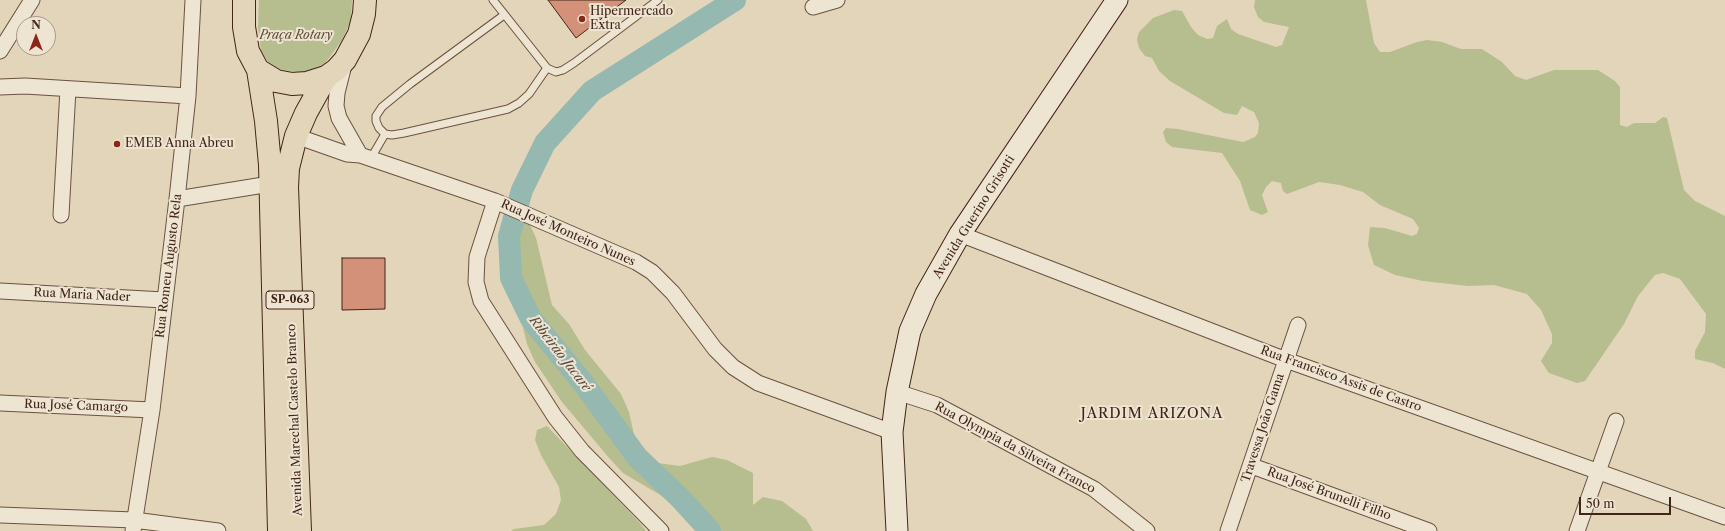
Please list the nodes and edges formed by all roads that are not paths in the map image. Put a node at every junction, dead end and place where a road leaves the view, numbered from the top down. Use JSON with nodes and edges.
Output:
{"nodes":[{"id":1,"x":32,"y":0,"type":"edge"},
{"id":2,"x":193,"y":0,"type":"edge"},
{"id":3,"x":244,"y":0,"type":"edge"},
{"id":4,"x":365,"y":0,"type":"edge"},
{"id":5,"x":493,"y":0,"type":"edge"},
{"id":6,"x":658,"y":0,"type":"edge"},
{"id":7,"x":837,"y":0,"type":"edge"},
{"id":8,"x":1117,"y":0,"type":"edge"},
{"id":9,"x":813,"y":7,"type":"dead end"},
{"id":10,"x":504,"y":15,"type":"junction"},
{"id":11,"x":0,"y":51,"type":"edge"},
{"id":12,"x":345,"y":60,"type":"junction"},
{"id":13,"x":547,"y":68,"type":"junction"},
{"id":14,"x":258,"y":70,"type":"junction"},
{"id":15,"x":326,"y":77,"type":"junction"},
{"id":16,"x":0,"y":87,"type":"edge"},
{"id":17,"x":68,"y":89,"type":"junction"},
{"id":18,"x":188,"y":96,"type":"junction"},
{"id":19,"x":385,"y":134,"type":"junction"},
{"id":20,"x":296,"y":136,"type":"junction"},
{"id":21,"x":365,"y":156,"type":"junction"},
{"id":22,"x":270,"y":184,"type":"junction"},
{"id":23,"x":177,"y":199,"type":"junction"},
{"id":24,"x":496,"y":201,"type":"junction"},
{"id":25,"x":61,"y":215,"type":"dead end"},
{"id":26,"x":960,"y":234,"type":"junction"},
{"id":27,"x":0,"y":291,"type":"edge"},
{"id":28,"x":164,"y":300,"type":"junction"},
{"id":29,"x":1298,"y":326,"type":"dead end"},
{"id":30,"x":1286,"y":360,"type":"junction"},
{"id":31,"x":897,"y":392,"type":"junction"},
{"id":32,"x":0,"y":403,"type":"edge"},
{"id":33,"x":152,"y":410,"type":"junction"},
{"id":34,"x":1616,"y":421,"type":"dead end"},
{"id":35,"x":892,"y":432,"type":"junction"},
{"id":36,"x":1252,"y":466,"type":"junction"},
{"id":37,"x":1598,"y":470,"type":"junction"},
{"id":38,"x":0,"y":515,"type":"edge"},
{"id":39,"x":1725,"y":517,"type":"edge"},
{"id":40,"x":133,"y":525,"type":"edge"},
{"id":41,"x":218,"y":531,"type":"edge"},
{"id":42,"x":280,"y":531,"type":"edge"},
{"id":43,"x":300,"y":531,"type":"edge"},
{"id":44,"x":661,"y":531,"type":"edge"},
{"id":45,"x":897,"y":531,"type":"edge"},
{"id":46,"x":1146,"y":531,"type":"edge"},
{"id":47,"x":1228,"y":531,"type":"edge"},
{"id":48,"x":1429,"y":531,"type":"edge"},
{"id":49,"x":1578,"y":531,"type":"edge"}],
"edges":[{"from":1,"to":11,"type":"street"},
{"from":2,"to":18,"type":"street","name":"Rua Romeu Augusto Rela"},
{"from":3,"to":14,"type":"main road","number":"SP-063"},
{"from":4,"to":12,"type":"main road","number":"SP-063"},
{"from":5,"to":10,"type":"lane"},
{"from":6,"to":13,"type":"lane"},
{"from":7,"to":9,"type":"street"},
{"from":8,"to":26,"type":"main road","name":"Avenida Guerino Grisotti"},
{"from":10,"to":13,"type":"lane"},
{"from":10,"to":19,"type":"lane"},
{"from":12,"to":15,"type":"main road","number":"SP-063"},
{"from":12,"to":21,"type":"street"},
{"from":13,"to":19,"type":"lane"},
{"from":14,"to":15,"type":"main road","number":"SP-063"},
{"from":14,"to":22,"type":"main road","name":"Avenida Marechal Castelo Branco","number":"SP-063"},
{"from":15,"to":20,"type":"main road","name":"Avenida Marechal Castelo Branco","number":"SP-063"},
{"from":16,"to":17,"type":"street"},
{"from":17,"to":18,"type":"street"},
{"from":17,"to":25,"type":"street"},
{"from":18,"to":23,"type":"street","name":"Rua Romeu Augusto Rela"},
{"from":19,"to":21,"type":"lane"},
{"from":20,"to":21,"type":"street","name":"Rua José Monteiro Nunes"},
{"from":20,"to":43,"type":"main road","name":"Avenida Marechal Castelo Branco","number":"SP-063"},
{"from":21,"to":24,"type":"street","name":"Rua José Monteiro Nunes"},
{"from":22,"to":23,"type":"street"},
{"from":22,"to":42,"type":"main road","name":"Avenida Marechal Castelo Branco","number":"SP-063"},
{"from":23,"to":28,"type":"street","name":"Rua Romeu Augusto Rela"},
{"from":24,"to":35,"type":"street","name":"Rua José Monteiro Nunes"},
{"from":24,"to":44,"type":"street"},
{"from":26,"to":30,"type":"street","name":"Rua Francisco Assis de Castro"},
{"from":26,"to":31,"type":"main road","name":"Avenida Guerino Grisotti"},
{"from":27,"to":28,"type":"street","name":"Rua Maria Nader"},
{"from":28,"to":33,"type":"street","name":"Rua Romeu Augusto Rela"},
{"from":29,"to":30,"type":"street","name":"Travessa João Gama"},
{"from":30,"to":36,"type":"street","name":"Travessa João Gama"},
{"from":30,"to":37,"type":"street","name":"Rua Francisco Assis de Castro"},
{"from":31,"to":35,"type":"main road","name":"Avenida Guerino Grisotti"},
{"from":31,"to":46,"type":"street","name":"Rua Olympia da Silveira Franco"},
{"from":32,"to":33,"type":"street","name":"Rua José Camargo"},
{"from":33,"to":40,"type":"street","name":"Rua Romeu Augusto Rela"},
{"from":34,"to":37,"type":"street"},
{"from":35,"to":45,"type":"main road","name":"Avenida Guerino Grisotti"},
{"from":36,"to":47,"type":"street","name":"Travessa João Gama"},
{"from":36,"to":48,"type":"street","name":"Rua José Brunelli Filho"},
{"from":37,"to":39,"type":"street","name":"Rua Francisco Assis de Castro"},
{"from":37,"to":49,"type":"street"},
{"from":38,"to":40,"type":"street"},
{"from":40,"to":41,"type":"street"}]}
